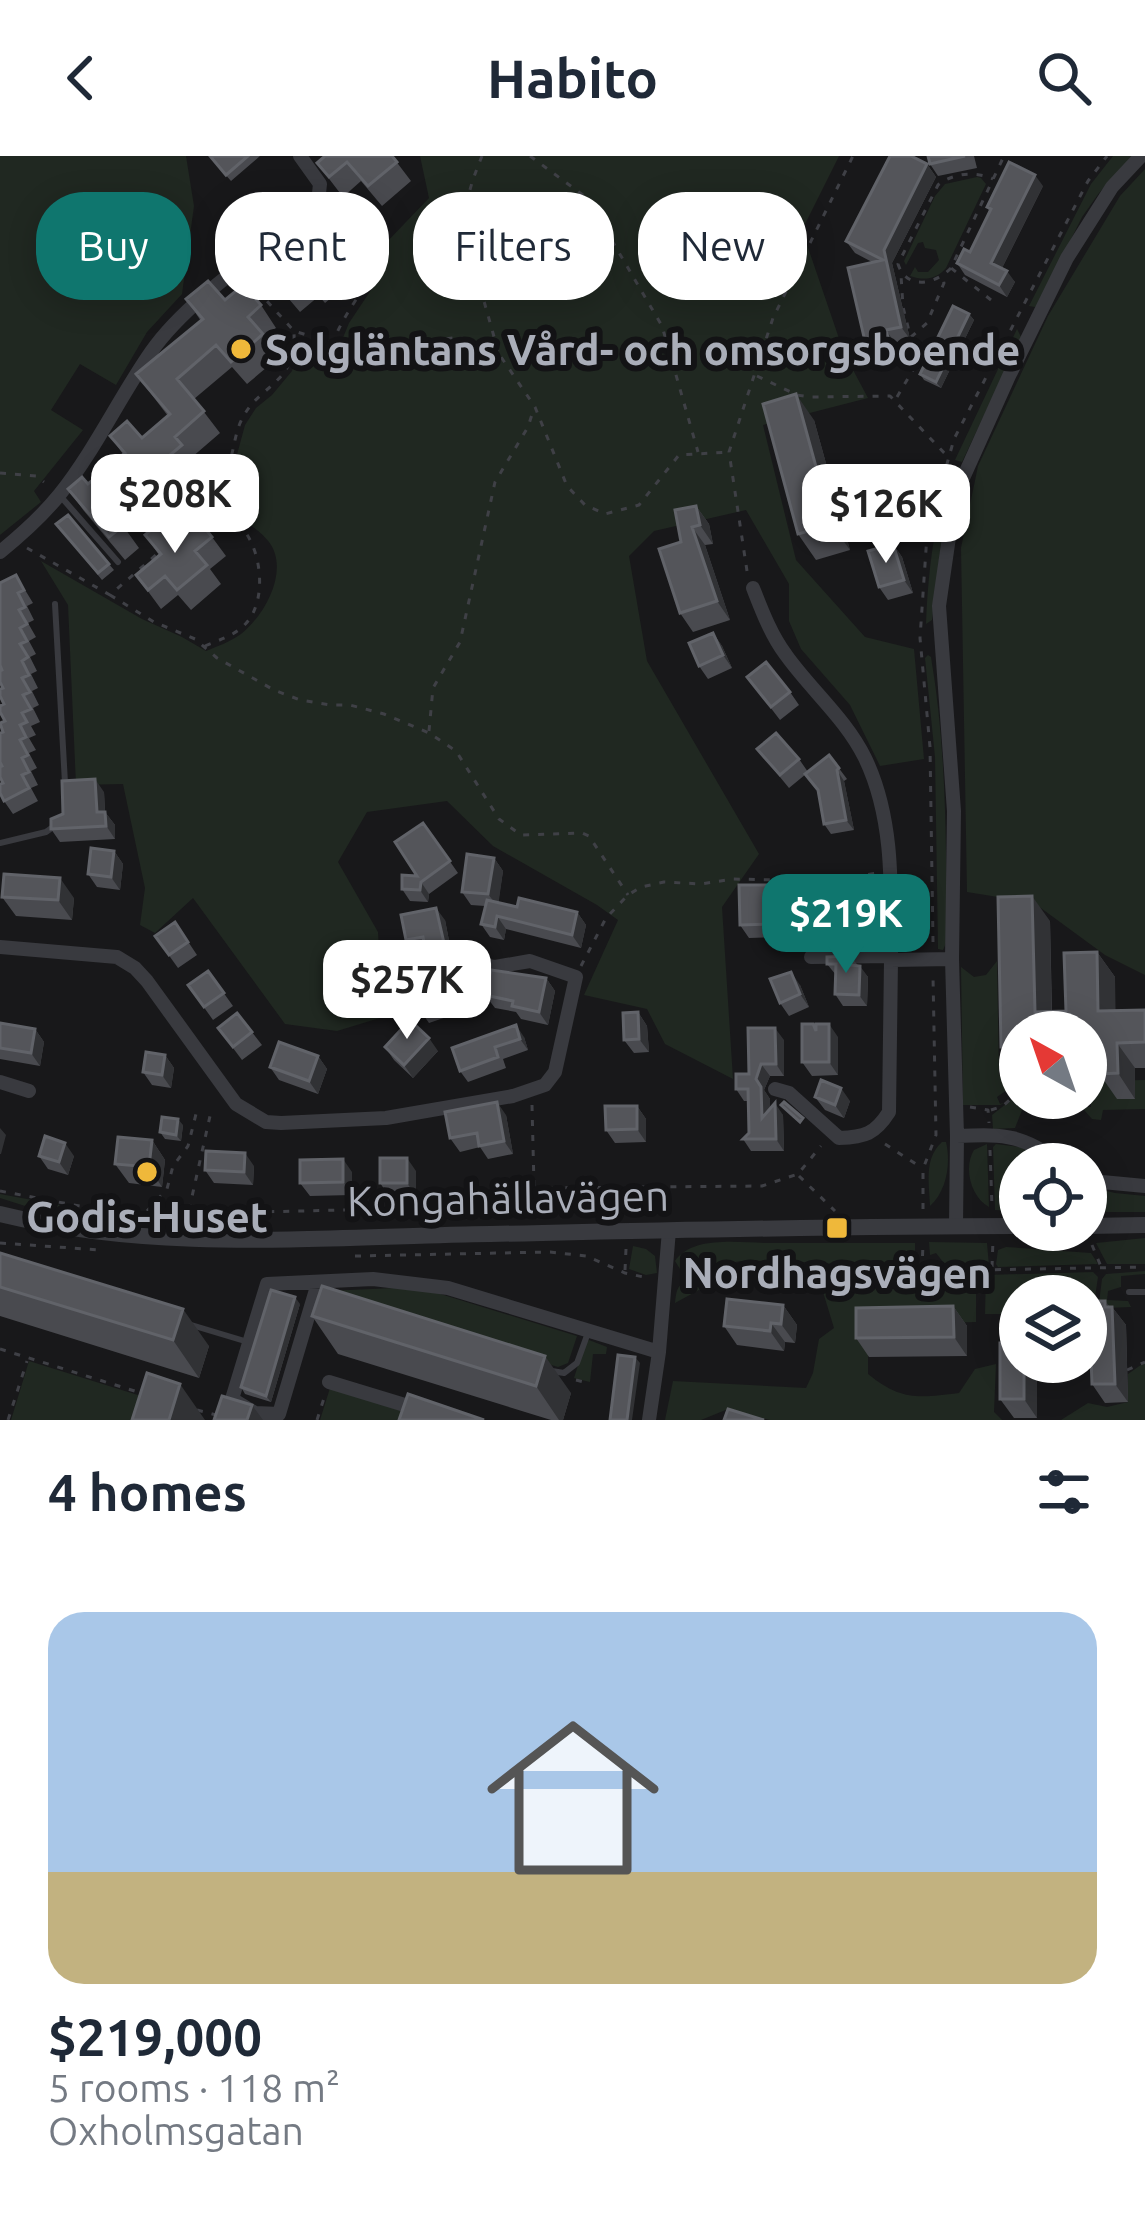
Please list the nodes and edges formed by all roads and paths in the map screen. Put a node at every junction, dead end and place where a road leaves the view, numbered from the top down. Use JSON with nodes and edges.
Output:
{"nodes":[{"id":1,"x":300,"y":156,"type":"edge"},
{"id":2,"x":482,"y":156,"type":"edge"},
{"id":3,"x":530,"y":156,"type":"edge"},
{"id":4,"x":853,"y":156,"type":"edge"},
{"id":5,"x":1004,"y":156,"type":"edge"},
{"id":6,"x":1141,"y":156,"type":"edge"},
{"id":7,"x":993,"y":179,"type":"junction"},
{"id":8,"x":319,"y":192,"type":"edge"},
{"id":9,"x":951,"y":268,"type":"junction"},
{"id":10,"x":901,"y":274,"type":"junction"},
{"id":11,"x":943,"y":277,"type":"junction"},
{"id":12,"x":215,"y":288,"type":"edge"},
{"id":13,"x":266,"y":300,"type":"edge"},
{"id":14,"x":355,"y":300,"type":"edge"},
{"id":15,"x":992,"y":300,"type":"dead end"},
{"id":16,"x":294,"y":331,"type":"junction"},
{"id":17,"x":911,"y":337,"type":"junction"},
{"id":18,"x":333,"y":343,"type":"junction"},
{"id":19,"x":499,"y":354,"type":"junction"},
{"id":20,"x":755,"y":376,"type":"junction"},
{"id":21,"x":896,"y":400,"type":"junction"},
{"id":22,"x":535,"y":407,"type":"junction"},
{"id":23,"x":729,"y":452,"type":"junction"},
{"id":24,"x":699,"y":454,"type":"junction"},
{"id":25,"x":949,"y":458,"type":"dead end"},
{"id":26,"x":0,"y":472,"type":"edge"},
{"id":27,"x":44,"y":482,"type":"dead end"},
{"id":28,"x":59,"y":495,"type":"junction"},
{"id":29,"x":208,"y":508,"type":"junction"},
{"id":30,"x":14,"y":541,"type":"junction"},
{"id":31,"x":0,"y":552,"type":"edge"},
{"id":32,"x":118,"y":562,"type":"dead end"},
{"id":33,"x":753,"y":588,"type":"joint"},
{"id":34,"x":110,"y":596,"type":"junction"},
{"id":35,"x":55,"y":604,"type":"dead end"},
{"id":36,"x":206,"y":646,"type":"junction"},
{"id":37,"x":429,"y":733,"type":"junction"},
{"id":38,"x":65,"y":798,"type":"edge"},
{"id":39,"x":65,"y":819,"type":"edge"},
{"id":40,"x":0,"y":843,"type":"edge"},
{"id":41,"x":890,"y":871,"type":"junction"},
{"id":42,"x":628,"y":895,"type":"junction"},
{"id":43,"x":0,"y":947,"type":"edge"},
{"id":44,"x":811,"y":957,"type":"dead end"},
{"id":45,"x":891,"y":958,"type":"junction"},
{"id":46,"x":952,"y":959,"type":"junction"},
{"id":47,"x":485,"y":965,"type":"dead end"},
{"id":48,"x":576,"y":977,"type":"junction"},
{"id":49,"x":0,"y":1082,"type":"edge"},
{"id":50,"x":775,"y":1089,"type":"dead end"},
{"id":51,"x":29,"y":1091,"type":"dead end"},
{"id":52,"x":532,"y":1091,"type":"junction"},
{"id":53,"x":999,"y":1107,"type":"edge"},
{"id":54,"x":989,"y":1111,"type":"dead end"},
{"id":55,"x":196,"y":1114,"type":"dead end"},
{"id":56,"x":210,"y":1116,"type":"dead end"},
{"id":57,"x":882,"y":1123,"type":"junction"},
{"id":58,"x":957,"y":1136,"type":"junction"},
{"id":59,"x":839,"y":1138,"type":"junction"},
{"id":60,"x":1028,"y":1143,"type":"edge"},
{"id":61,"x":923,"y":1169,"type":"dead end"},
{"id":62,"x":798,"y":1174,"type":"junction"},
{"id":63,"x":1107,"y":1182,"type":"edge"},
{"id":64,"x":1145,"y":1186,"type":"edge"},
{"id":65,"x":534,"y":1187,"type":"junction"},
{"id":66,"x":0,"y":1191,"type":"edge"},
{"id":67,"x":146,"y":1212,"type":"junction"},
{"id":68,"x":188,"y":1212,"type":"junction"},
{"id":69,"x":836,"y":1212,"type":"dead end"},
{"id":70,"x":0,"y":1214,"type":"edge"},
{"id":71,"x":1145,"y":1225,"type":"edge"},
{"id":72,"x":956,"y":1226,"type":"junction"},
{"id":73,"x":999,"y":1226,"type":"edge"},
{"id":74,"x":669,"y":1230,"type":"junction"},
{"id":75,"x":1107,"y":1232,"type":"edge"},
{"id":76,"x":0,"y":1243,"type":"edge"},
{"id":77,"x":106,"y":1250,"type":"dead end"},
{"id":78,"x":1094,"y":1251,"type":"edge"},
{"id":79,"x":350,"y":1256,"type":"dead end"},
{"id":80,"x":833,"y":1267,"type":"junction"},
{"id":81,"x":1145,"y":1268,"type":"edge"},
{"id":82,"x":1102,"y":1270,"type":"junction"},
{"id":83,"x":666,"y":1276,"type":"junction"},
{"id":84,"x":316,"y":1291,"type":"junction"},
{"id":85,"x":803,"y":1292,"type":"dead end"},
{"id":86,"x":1129,"y":1292,"type":"dead end"},
{"id":87,"x":1145,"y":1292,"type":"edge"},
{"id":88,"x":330,"y":1303,"type":"edge"},
{"id":89,"x":183,"y":1322,"type":"edge"},
{"id":90,"x":589,"y":1330,"type":"junction"},
{"id":91,"x":248,"y":1342,"type":"junction"},
{"id":92,"x":0,"y":1349,"type":"edge"},
{"id":93,"x":658,"y":1352,"type":"junction"},
{"id":94,"x":27,"y":1359,"type":"junction"},
{"id":95,"x":1145,"y":1362,"type":"edge"},
{"id":96,"x":537,"y":1367,"type":"edge"},
{"id":97,"x":1127,"y":1370,"type":"dead end"},
{"id":98,"x":329,"y":1382,"type":"joint"},
{"id":99,"x":141,"y":1393,"type":"edge"},
{"id":100,"x":181,"y":1405,"type":"edge"},
{"id":101,"x":216,"y":1415,"type":"edge"},
{"id":102,"x":8,"y":1420,"type":"edge"},
{"id":103,"x":317,"y":1420,"type":"edge"},
{"id":104,"x":454,"y":1420,"type":"edge"},
{"id":105,"x":649,"y":1420,"type":"edge"}],
"edges":[{"from":1,"to":8,"type":"street"},
{"from":2,"to":19,"type":"path"},
{"from":3,"to":24,"type":"path"},
{"from":4,"to":20,"type":"path"},
{"from":5,"to":7,"type":"path"},
{"from":6,"to":46,"type":"street"},
{"from":7,"to":9,"type":"path"},
{"from":7,"to":10,"type":"path"},
{"from":9,"to":11,"type":"path"},
{"from":9,"to":15,"type":"path"},
{"from":10,"to":11,"type":"path"},
{"from":10,"to":17,"type":"path"},
{"from":11,"to":17,"type":"path"},
{"from":12,"to":28,"type":"street"},
{"from":13,"to":16,"type":"path"},
{"from":14,"to":18,"type":"path"},
{"from":16,"to":18,"type":"path"},
{"from":16,"to":29,"type":"path"},
{"from":17,"to":21,"type":"path"},
{"from":18,"to":19,"type":"path"},
{"from":19,"to":22,"type":"path"},
{"from":20,"to":21,"type":"path"},
{"from":20,"to":23,"type":"path"},
{"from":21,"to":25,"type":"path"},
{"from":22,"to":24,"type":"path"},
{"from":22,"to":37,"type":"path"},
{"from":23,"to":24,"type":"path"},
{"from":23,"to":33,"type":"path"},
{"from":26,"to":27,"type":"path"},
{"from":28,"to":30,"type":"street"},
{"from":28,"to":32,"type":"lane"},
{"from":29,"to":34,"type":"path"},
{"from":29,"to":36,"type":"path"},
{"from":30,"to":31,"type":"street"},
{"from":30,"to":34,"type":"path"},
{"from":33,"to":41,"type":"street"},
{"from":34,"to":36,"type":"path"},
{"from":35,"to":38,"type":"lane"},
{"from":36,"to":37,"type":"path"},
{"from":37,"to":42,"type":"path"},
{"from":39,"to":40,"type":"lane"},
{"from":41,"to":42,"type":"path"},
{"from":41,"to":45,"type":"street"},
{"from":42,"to":48,"type":"path"},
{"from":43,"to":52,"type":"street"},
{"from":44,"to":45,"type":"street"},
{"from":45,"to":46,"type":"street"},
{"from":45,"to":57,"type":"street"},
{"from":46,"to":58,"type":"street"},
{"from":47,"to":48,"type":"street"},
{"from":48,"to":52,"type":"street"},
{"from":49,"to":51,"type":"street"},
{"from":50,"to":59,"type":"street"},
{"from":52,"to":65,"type":"path"},
{"from":53,"to":54,"type":"path"},
{"from":55,"to":67,"type":"path"},
{"from":56,"to":68,"type":"path"},
{"from":57,"to":59,"type":"street"},
{"from":57,"to":61,"type":"path"},
{"from":58,"to":60,"type":"street"},
{"from":58,"to":72,"type":"street"},
{"from":59,"to":62,"type":"path"},
{"from":62,"to":65,"type":"path"},
{"from":62,"to":69,"type":"path"},
{"from":63,"to":64,"type":"street"},
{"from":65,"to":68,"type":"path"},
{"from":66,"to":67,"type":"path"},
{"from":67,"to":68,"type":"path"},
{"from":70,"to":74,"type":"street","name":"Kongahällavägen"},
{"from":71,"to":75,"type":"street"},
{"from":72,"to":73,"type":"street","name":"Kongahällavägen"},
{"from":72,"to":74,"type":"street","name":"Kongahällavägen"},
{"from":74,"to":83,"type":"street"},
{"from":76,"to":77,"type":"path"},
{"from":78,"to":82,"type":"path"},
{"from":79,"to":83,"type":"path"},
{"from":80,"to":82,"type":"path"},
{"from":80,"to":83,"type":"path"},
{"from":80,"to":85,"type":"path"},
{"from":81,"to":82,"type":"path"},
{"from":83,"to":93,"type":"street"},
{"from":84,"to":88,"type":"lane"},
{"from":84,"to":90,"type":"street"},
{"from":84,"to":91,"type":"street"},
{"from":84,"to":91,"type":"street"},
{"from":86,"to":87,"type":"lane"},
{"from":89,"to":91,"type":"lane"},
{"from":90,"to":93,"type":"street"},
{"from":90,"to":96,"type":"lane"},
{"from":92,"to":94,"type":"path"},
{"from":93,"to":105,"type":"street"},
{"from":94,"to":99,"type":"path"},
{"from":94,"to":102,"type":"path"},
{"from":95,"to":97,"type":"path"},
{"from":98,"to":103,"type":"path"},
{"from":98,"to":104,"type":"street"},
{"from":100,"to":101,"type":"path"}]}
